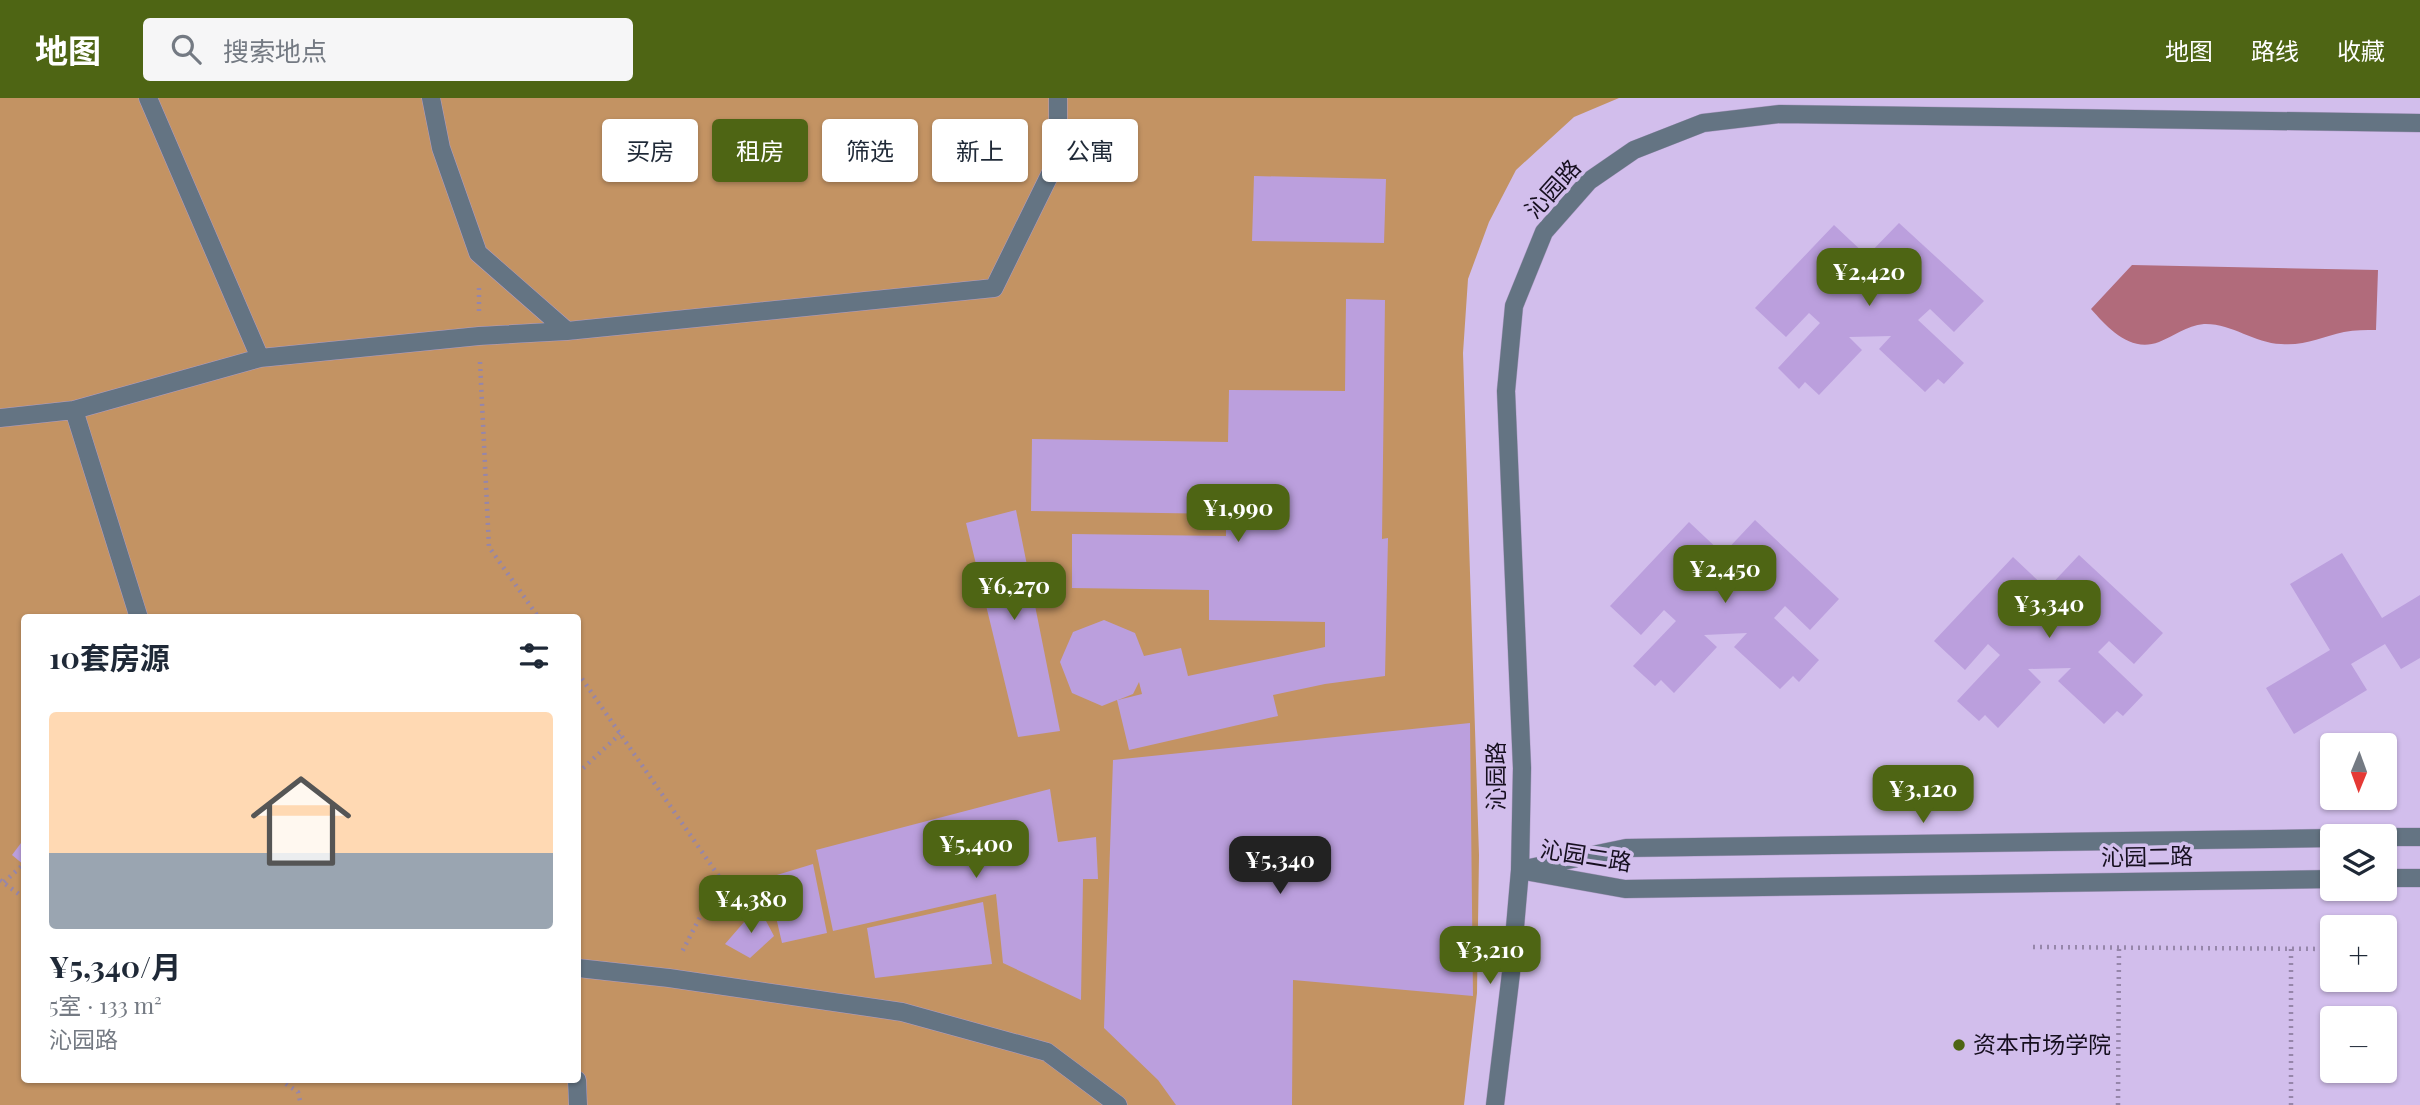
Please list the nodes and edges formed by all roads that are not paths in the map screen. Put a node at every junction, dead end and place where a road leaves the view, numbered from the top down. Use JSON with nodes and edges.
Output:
{"nodes":[{"id":1,"x":148,"y":98,"type":"edge"},
{"id":2,"x":431,"y":98,"type":"edge"},
{"id":3,"x":1058,"y":98,"type":"edge"},
{"id":4,"x":2420,"y":123,"type":"edge"},
{"id":5,"x":567,"y":331,"type":"junction"},
{"id":6,"x":260,"y":358,"type":"junction"},
{"id":7,"x":74,"y":410,"type":"junction"},
{"id":8,"x":0,"y":418,"type":"edge"},
{"id":9,"x":138,"y":614,"type":"edge"},
{"id":10,"x":2397,"y":837,"type":"edge"},
{"id":11,"x":2420,"y":837,"type":"edge"},
{"id":12,"x":2320,"y":838,"type":"edge"},
{"id":13,"x":1520,"y":870,"type":"junction"},
{"id":14,"x":2397,"y":878,"type":"edge"},
{"id":15,"x":2420,"y":878,"type":"edge"},
{"id":16,"x":2320,"y":879,"type":"edge"},
{"id":17,"x":581,"y":968,"type":"edge"},
{"id":18,"x":577,"y":1083,"type":"edge"},
{"id":19,"x":578,"y":1105,"type":"edge"},
{"id":20,"x":1118,"y":1105,"type":"edge"},
{"id":21,"x":1495,"y":1105,"type":"edge"}],
"edges":[{"from":1,"to":6,"type":"street"},
{"from":2,"to":5,"type":"street"},
{"from":3,"to":5,"type":"street"},
{"from":4,"to":13,"type":"street","name":"沁园路"},
{"from":5,"to":6,"type":"street"},
{"from":6,"to":7,"type":"street"},
{"from":7,"to":8,"type":"street"},
{"from":7,"to":9,"type":"street"},
{"from":10,"to":11,"type":"street"},
{"from":12,"to":13,"type":"street","name":"沁园二路"},
{"from":13,"to":16,"type":"street","name":"沁园二路"},
{"from":13,"to":21,"type":"street","name":"沁园路"},
{"from":14,"to":15,"type":"street"},
{"from":17,"to":20,"type":"street"},
{"from":18,"to":19,"type":"street"}]}
